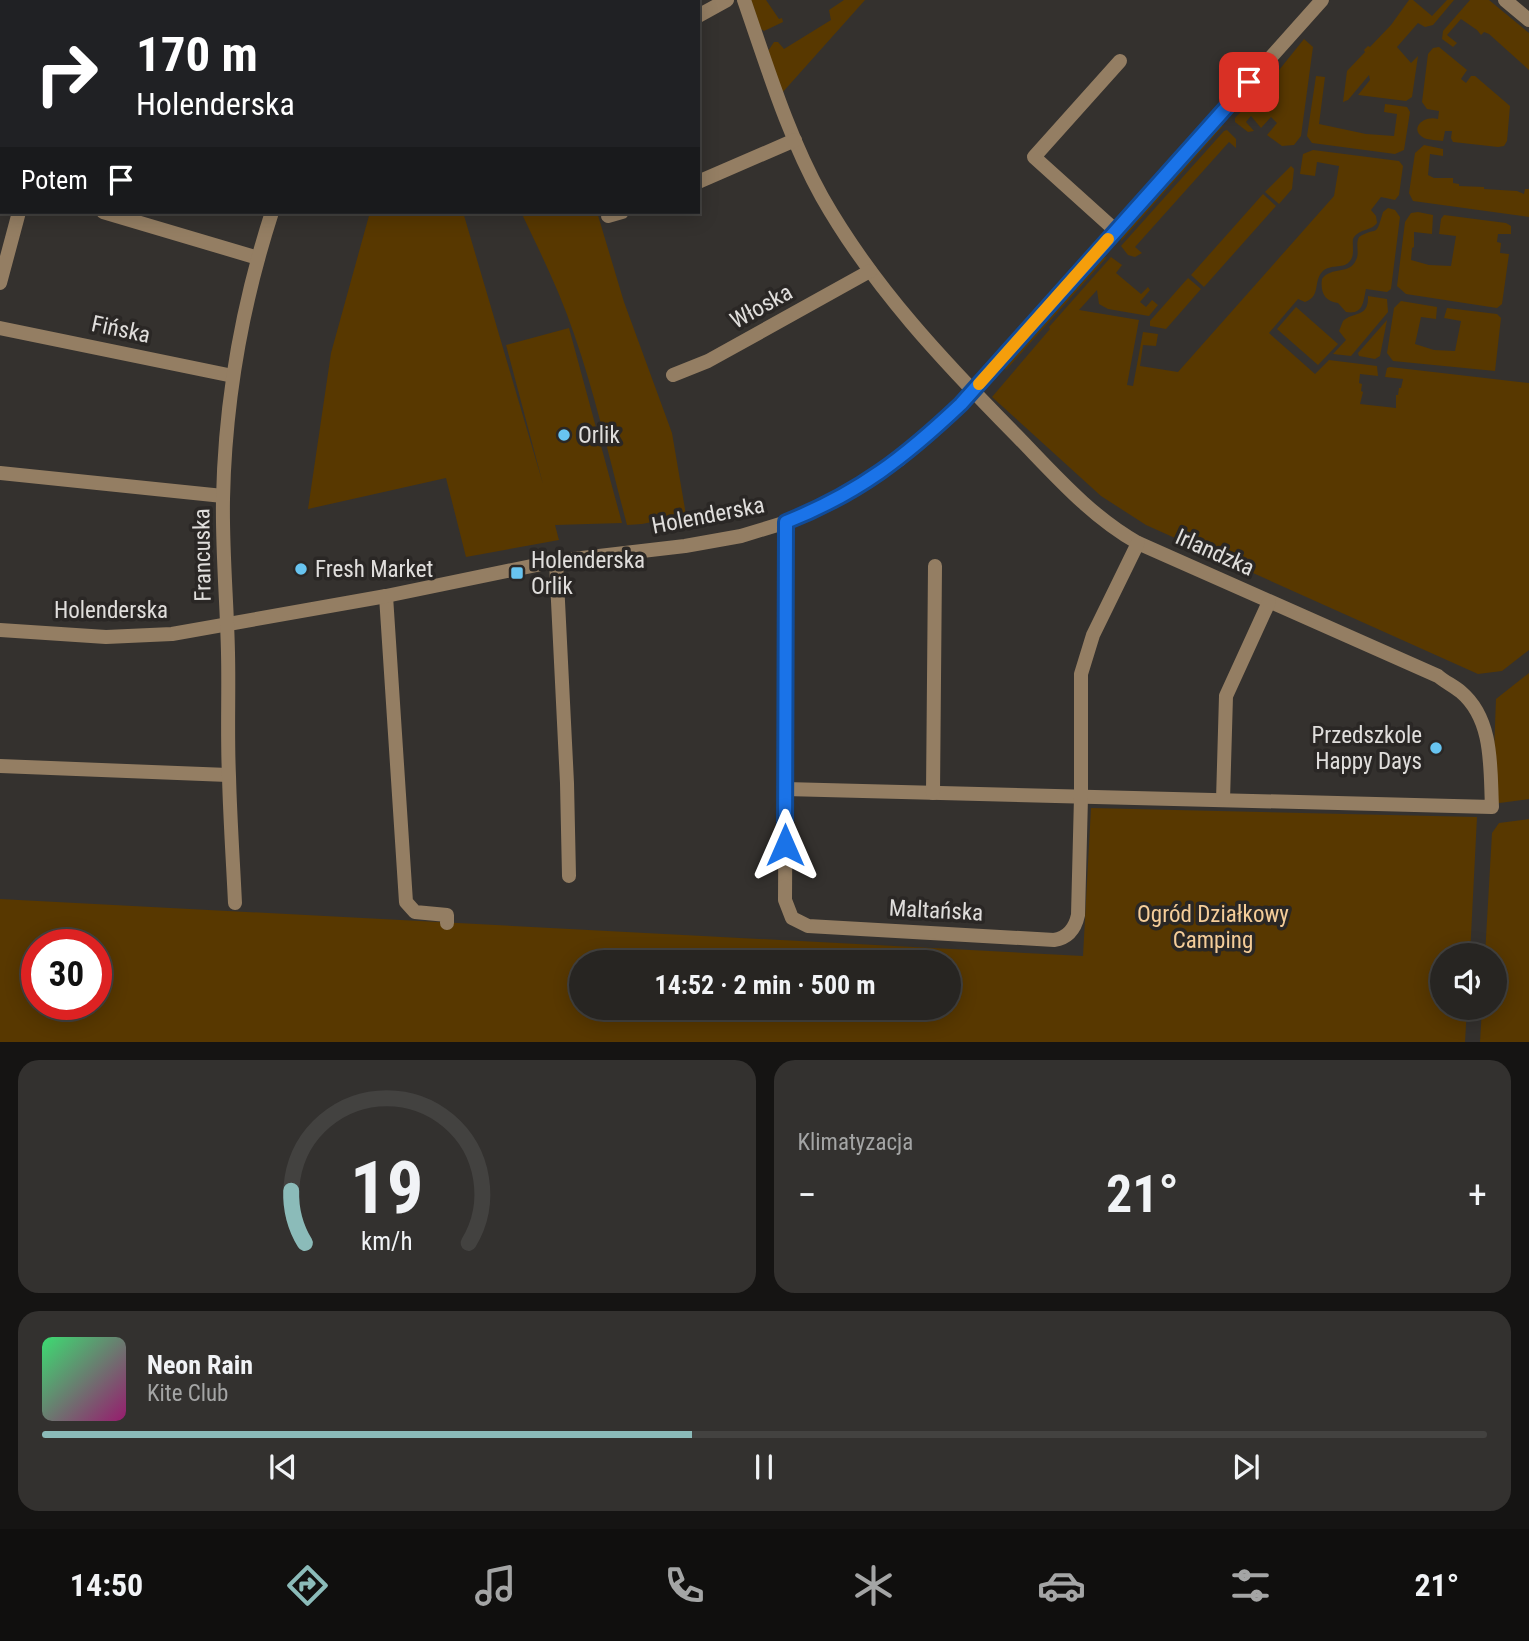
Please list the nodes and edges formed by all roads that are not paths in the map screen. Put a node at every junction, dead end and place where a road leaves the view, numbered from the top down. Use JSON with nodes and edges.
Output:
{"nodes":[{"id":1,"x":727,"y":0,"type":"edge"},
{"id":2,"x":744,"y":0,"type":"edge"},
{"id":3,"x":1322,"y":0,"type":"edge"},
{"id":4,"x":1505,"y":0,"type":"edge"},
{"id":5,"x":700,"y":15,"type":"edge"},
{"id":6,"x":1529,"y":20,"type":"edge"},
{"id":7,"x":1121,"y":61,"type":"dead end"},
{"id":8,"x":795,"y":140,"type":"junction"},
{"id":9,"x":700,"y":181,"type":"edge"},
{"id":10,"x":18,"y":214,"type":"edge"},
{"id":11,"x":110,"y":214,"type":"edge"},
{"id":12,"x":271,"y":214,"type":"edge"},
{"id":13,"x":1115,"y":230,"type":"junction"},
{"id":14,"x":258,"y":258,"type":"junction"},
{"id":15,"x":870,"y":271,"type":"junction"},
{"id":16,"x":0,"y":283,"type":"edge"},
{"id":17,"x":0,"y":328,"type":"edge"},
{"id":18,"x":673,"y":375,"type":"dead end"},
{"id":19,"x":233,"y":376,"type":"junction"},
{"id":20,"x":973,"y":390,"type":"junction"},
{"id":21,"x":0,"y":473,"type":"edge"},
{"id":22,"x":223,"y":496,"type":"junction"},
{"id":23,"x":786,"y":522,"type":"junction"},
{"id":24,"x":1138,"y":543,"type":"junction"},
{"id":25,"x":556,"y":561,"type":"junction"},
{"id":26,"x":935,"y":566,"type":"dead end"},
{"id":27,"x":386,"y":596,"type":"junction"},
{"id":28,"x":1269,"y":601,"type":"junction"},
{"id":29,"x":226,"y":625,"type":"junction"},
{"id":30,"x":0,"y":630,"type":"edge"},
{"id":31,"x":0,"y":766,"type":"edge"},
{"id":32,"x":229,"y":775,"type":"junction"},
{"id":33,"x":785,"y":789,"type":"junction"},
{"id":34,"x":933,"y":793,"type":"junction"},
{"id":35,"x":1081,"y":797,"type":"junction"},
{"id":36,"x":1223,"y":800,"type":"junction"},
{"id":37,"x":569,"y":876,"type":"dead end"},
{"id":38,"x":235,"y":903,"type":"dead end"},
{"id":39,"x":447,"y":923,"type":"dead end"}],
"edges":[{"from":1,"to":5,"type":"street"},
{"from":2,"to":8,"type":"street"},
{"from":3,"to":13,"type":"street","name":"Holenderska"},
{"from":4,"to":6,"type":"street"},
{"from":7,"to":13,"type":"street"},
{"from":8,"to":9,"type":"street"},
{"from":8,"to":15,"type":"street"},
{"from":10,"to":16,"type":"street"},
{"from":11,"to":14,"type":"street"},
{"from":12,"to":14,"type":"street","name":"Francuska"},
{"from":13,"to":20,"type":"street","name":"Holenderska"},
{"from":14,"to":19,"type":"street","name":"Francuska"},
{"from":15,"to":18,"type":"street","name":"Włoska"},
{"from":15,"to":20,"type":"street"},
{"from":17,"to":19,"type":"street","name":"Fińska"},
{"from":19,"to":22,"type":"street","name":"Francuska"},
{"from":20,"to":23,"type":"street","name":"Holenderska"},
{"from":20,"to":24,"type":"street","name":"Irlandzka"},
{"from":21,"to":22,"type":"street"},
{"from":22,"to":29,"type":"street","name":"Francuska"},
{"from":23,"to":25,"type":"street","name":"Holenderska"},
{"from":23,"to":33,"type":"street","name":"Maltańska"},
{"from":24,"to":28,"type":"street","name":"Irlandzka"},
{"from":24,"to":35,"type":"street","name":"Maltańska"},
{"from":25,"to":27,"type":"street","name":"Holenderska"},
{"from":25,"to":37,"type":"street"},
{"from":26,"to":34,"type":"street"},
{"from":27,"to":29,"type":"street","name":"Holenderska"},
{"from":27,"to":39,"type":"street"},
{"from":28,"to":36,"type":"street"},
{"from":28,"to":36,"type":"street","name":"Irlandzka"},
{"from":29,"to":30,"type":"street","name":"Holenderska"},
{"from":29,"to":32,"type":"street","name":"Francuska"},
{"from":31,"to":32,"type":"street"},
{"from":32,"to":38,"type":"street","name":"Francuska"},
{"from":33,"to":34,"type":"street"},
{"from":33,"to":35,"type":"street","name":"Maltańska"},
{"from":34,"to":35,"type":"street"},
{"from":35,"to":36,"type":"street"}]}
